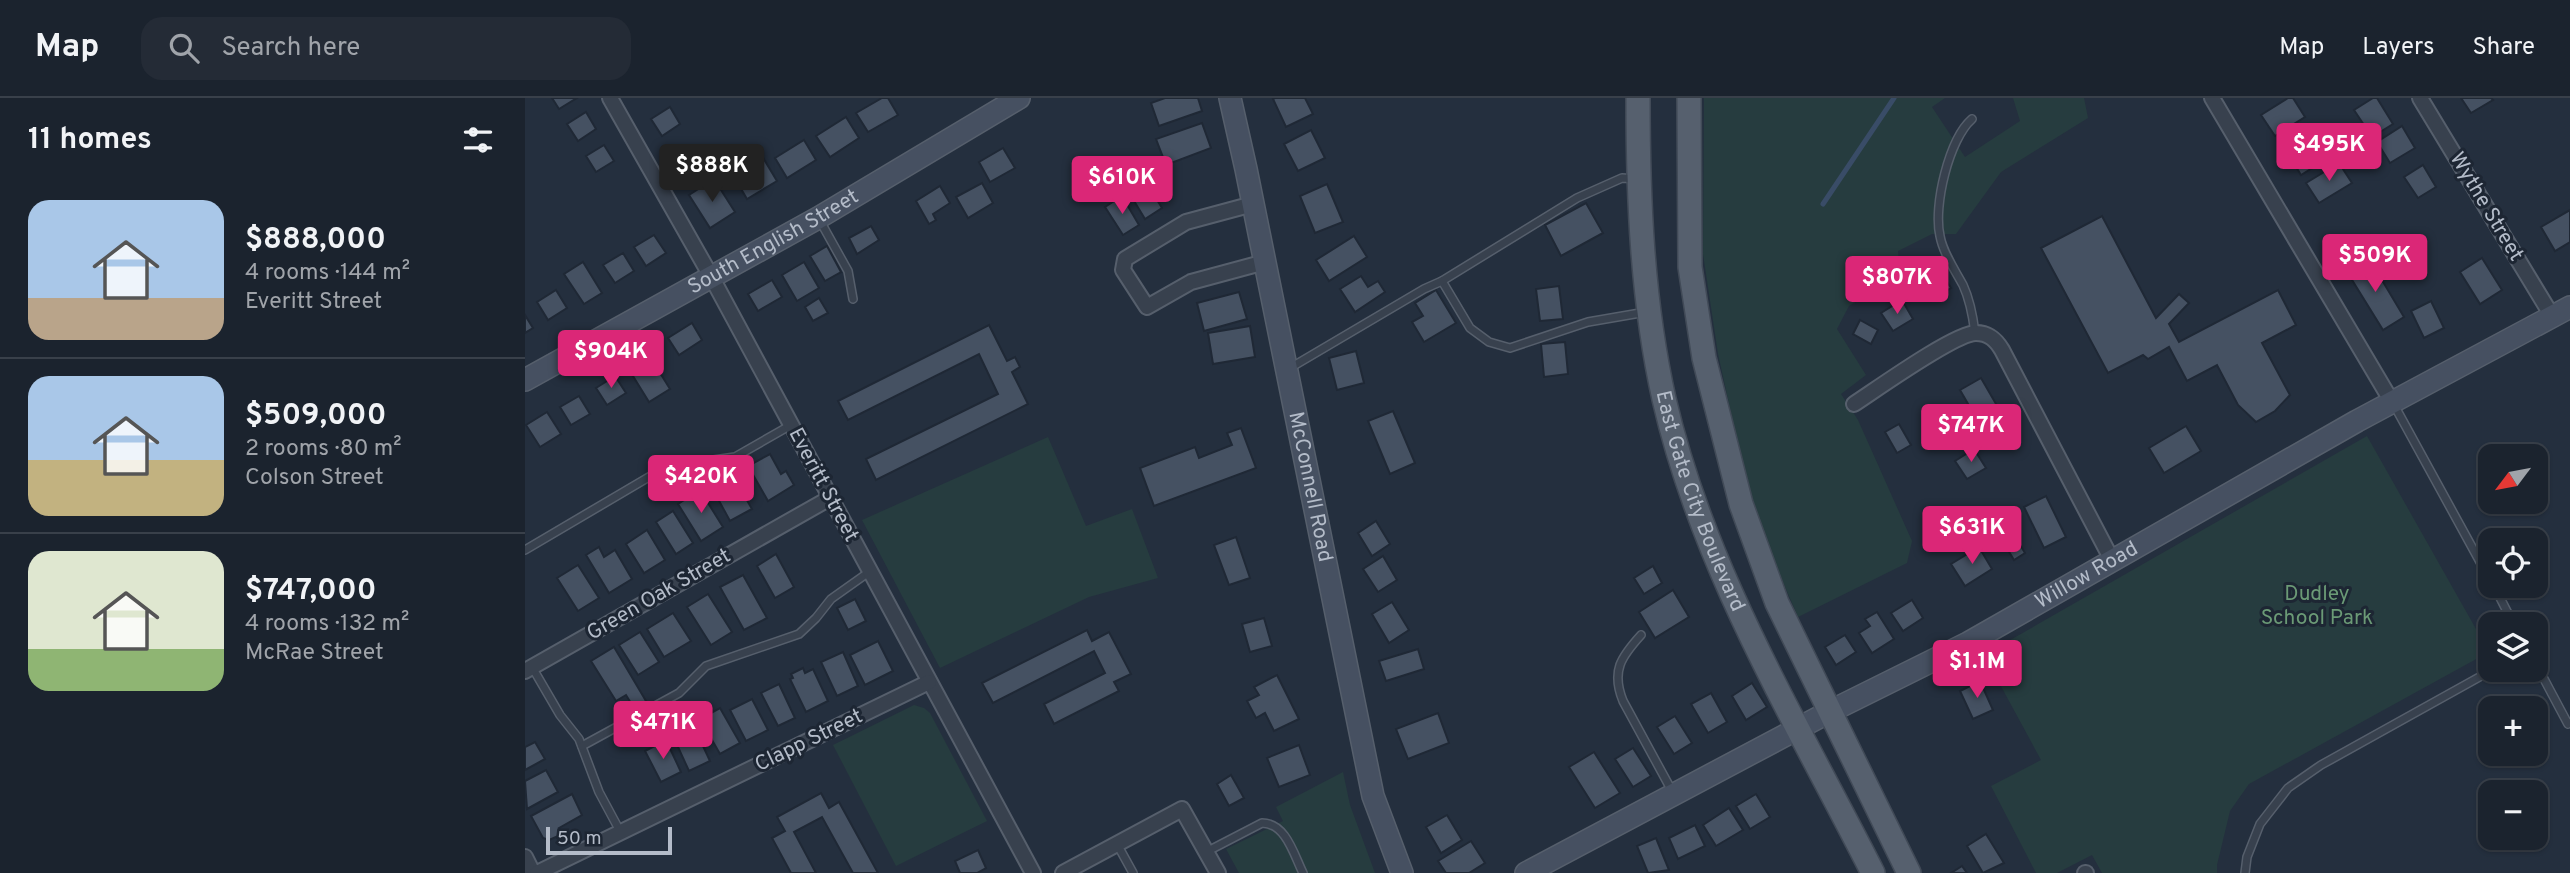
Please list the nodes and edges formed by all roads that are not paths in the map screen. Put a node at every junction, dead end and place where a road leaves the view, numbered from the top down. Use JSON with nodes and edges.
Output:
{"nodes":[{"id":1,"x":610,"y":98,"type":"edge"},
{"id":2,"x":1019,"y":98,"type":"edge"},
{"id":3,"x":1230,"y":98,"type":"edge"},
{"id":4,"x":1638,"y":98,"type":"edge"},
{"id":5,"x":1689,"y":98,"type":"edge"},
{"id":6,"x":2212,"y":98,"type":"edge"},
{"id":7,"x":2420,"y":98,"type":"edge"},
{"id":8,"x":1972,"y":119,"type":"dead end"},
{"id":9,"x":1639,"y":180,"type":"junction"},
{"id":10,"x":1253,"y":204,"type":"junction"},
{"id":11,"x":818,"y":218,"type":"junction"},
{"id":12,"x":1265,"y":262,"type":"junction"},
{"id":13,"x":712,"y":278,"type":"junction"},
{"id":14,"x":1443,"y":281,"type":"junction"},
{"id":15,"x":853,"y":299,"type":"dead end"},
{"id":16,"x":1649,"y":311,"type":"junction"},
{"id":17,"x":2561,"y":312,"type":"edge"},
{"id":18,"x":1975,"y":333,"type":"junction"},
{"id":19,"x":1287,"y":370,"type":"junction"},
{"id":20,"x":525,"y":380,"type":"edge"},
{"id":21,"x":2392,"y":401,"type":"junction"},
{"id":22,"x":1854,"y":404,"type":"dead end"},
{"id":23,"x":792,"y":425,"type":"junction"},
{"id":24,"x":829,"y":498,"type":"junction"},
{"id":25,"x":525,"y":550,"type":"edge"},
{"id":26,"x":2478,"y":558,"type":"edge"},
{"id":27,"x":2112,"y":560,"type":"junction"},
{"id":28,"x":869,"y":572,"type":"junction"},
{"id":29,"x":1641,"y":635,"type":"dead end"},
{"id":30,"x":529,"y":669,"type":"edge"},
{"id":31,"x":2478,"y":678,"type":"edge"},
{"id":32,"x":929,"y":682,"type":"junction"},
{"id":33,"x":2546,"y":682,"type":"edge"},
{"id":34,"x":1829,"y":712,"type":"junction"},
{"id":35,"x":2570,"y":723,"type":"edge"},
{"id":36,"x":1797,"y":729,"type":"junction"},
{"id":37,"x":582,"y":746,"type":"junction"},
{"id":38,"x":1674,"y":794,"type":"junction"},
{"id":39,"x":621,"y":834,"type":"junction"},
{"id":40,"x":1117,"y":844,"type":"junction"},
{"id":41,"x":1206,"y":852,"type":"junction"},
{"id":42,"x":525,"y":857,"type":"edge"},
{"id":43,"x":535,"y":873,"type":"edge"},
{"id":44,"x":1033,"y":873,"type":"edge"},
{"id":45,"x":1063,"y":873,"type":"edge"},
{"id":46,"x":1133,"y":873,"type":"edge"},
{"id":47,"x":1218,"y":873,"type":"edge"},
{"id":48,"x":1303,"y":873,"type":"edge"},
{"id":49,"x":1402,"y":873,"type":"edge"},
{"id":50,"x":1526,"y":873,"type":"edge"},
{"id":51,"x":1873,"y":873,"type":"edge"},
{"id":52,"x":1909,"y":873,"type":"edge"},
{"id":53,"x":2245,"y":873,"type":"edge"}],
"edges":[{"from":1,"to":13,"type":"street","name":"Everitt Street"},
{"from":2,"to":11,"type":"street","name":"South English Street"},
{"from":3,"to":10,"type":"street","name":"McConnell Road"},
{"from":4,"to":9,"type":"main road","name":"East Gate City Boulevard"},
{"from":5,"to":34,"type":"main road","name":"East Gate City Boulevard"},
{"from":6,"to":21,"type":"street"},
{"from":7,"to":17,"type":"street","name":"Wythe Street"},
{"from":8,"to":18,"type":"lane"},
{"from":9,"to":14,"type":"lane"},
{"from":9,"to":16,"type":"main road","name":"East Gate City Boulevard"},
{"from":10,"to":12,"type":"street","name":"McConnell Road"},
{"from":10,"to":12,"type":"street"},
{"from":11,"to":13,"type":"street","name":"South English Street"},
{"from":11,"to":15,"type":"lane"},
{"from":12,"to":19,"type":"street","name":"McConnell Road"},
{"from":13,"to":20,"type":"street","name":"South English Street"},
{"from":13,"to":23,"type":"street","name":"Everitt Street"},
{"from":14,"to":16,"type":"lane"},
{"from":14,"to":19,"type":"lane"},
{"from":16,"to":36,"type":"main road","name":"East Gate City Boulevard"},
{"from":17,"to":21,"type":"street","name":"Willow Road"},
{"from":18,"to":22,"type":"street"},
{"from":18,"to":27,"type":"street"},
{"from":19,"to":49,"type":"street","name":"McConnell Road"},
{"from":21,"to":26,"type":"lane"},
{"from":21,"to":27,"type":"street","name":"Willow Road"},
{"from":23,"to":24,"type":"street","name":"Everitt Street"},
{"from":23,"to":25,"type":"lane"},
{"from":24,"to":28,"type":"street","name":"Everitt Street"},
{"from":24,"to":30,"type":"street","name":"Green Oak Street"},
{"from":27,"to":34,"type":"street","name":"Willow Road"},
{"from":28,"to":32,"type":"street","name":"Everitt Street"},
{"from":28,"to":37,"type":"lane"},
{"from":29,"to":38,"type":"lane"},
{"from":30,"to":37,"type":"lane"},
{"from":31,"to":53,"type":"lane"},
{"from":32,"to":39,"type":"street","name":"Clapp Street"},
{"from":32,"to":44,"type":"street","name":"Everitt Street"},
{"from":33,"to":35,"type":"lane"},
{"from":34,"to":36,"type":"street","name":"Willow Road"},
{"from":34,"to":52,"type":"main road","name":"East Gate City Boulevard"},
{"from":36,"to":38,"type":"street","name":"Willow Road"},
{"from":36,"to":51,"type":"main road","name":"East Gate City Boulevard"},
{"from":37,"to":39,"type":"lane"},
{"from":38,"to":50,"type":"street","name":"Willow Road"},
{"from":39,"to":43,"type":"street","name":"Clapp Street"},
{"from":40,"to":41,"type":"street"},
{"from":40,"to":45,"type":"street"},
{"from":40,"to":46,"type":"lane"},
{"from":41,"to":47,"type":"street"},
{"from":41,"to":48,"type":"lane"},
{"from":42,"to":43,"type":"street"}]}
